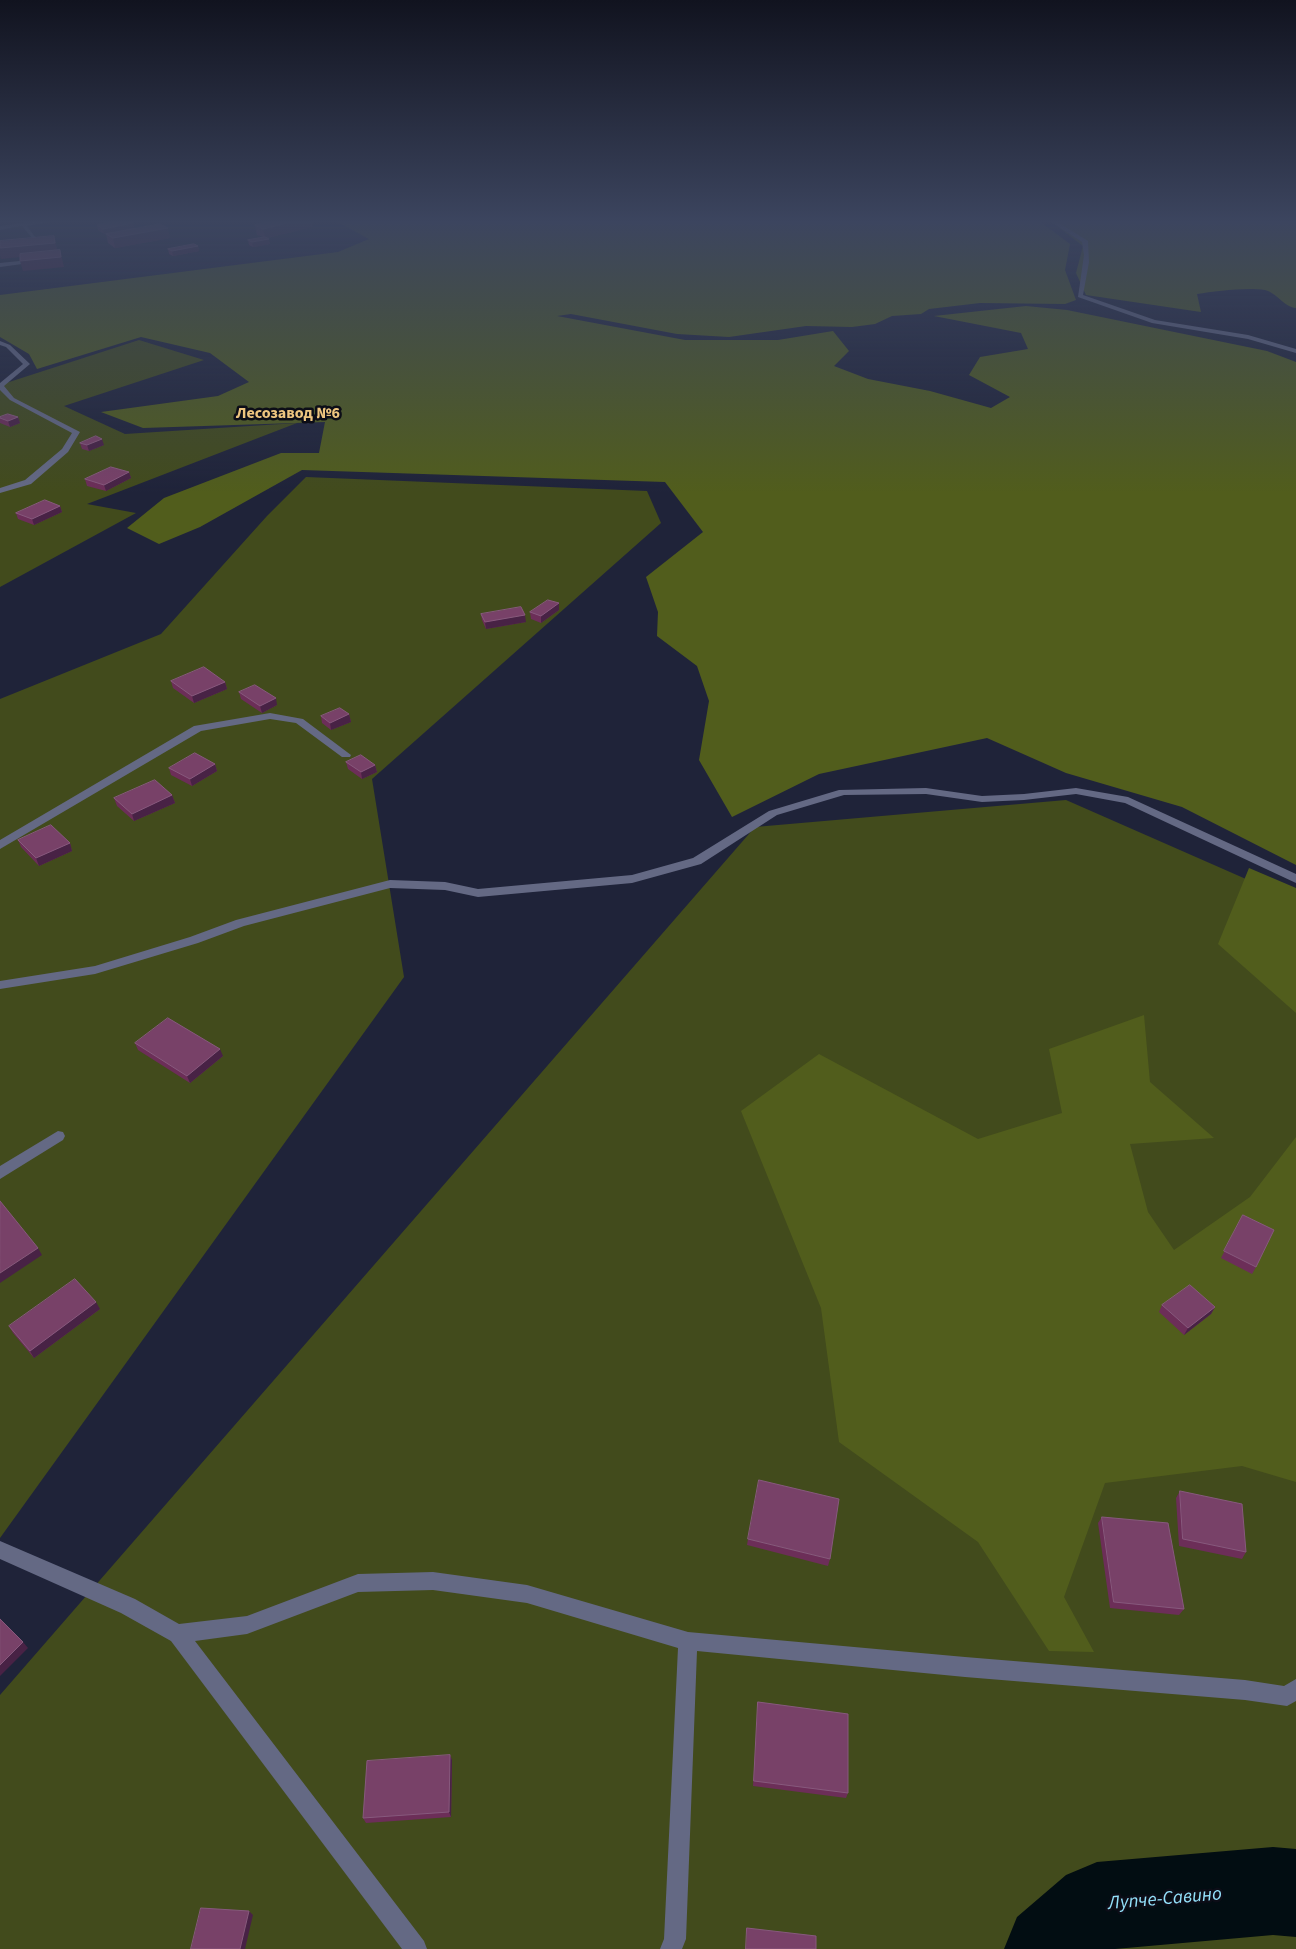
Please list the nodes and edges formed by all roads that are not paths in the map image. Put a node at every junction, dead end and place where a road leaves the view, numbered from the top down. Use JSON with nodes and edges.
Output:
{"nodes":[{"id":1,"x":1119,"y":311,"type":"edge"},
{"id":2,"x":0,"y":343,"type":"edge"},
{"id":3,"x":1296,"y":351,"type":"edge"},
{"id":4,"x":0,"y":386,"type":"edge"},
{"id":5,"x":0,"y":491,"type":"edge"},
{"id":6,"x":346,"y":755,"type":"dead end"},
{"id":7,"x":0,"y":845,"type":"edge"},
{"id":8,"x":1296,"y":879,"type":"edge"},
{"id":9,"x":0,"y":985,"type":"edge"},
{"id":10,"x":58,"y":1136,"type":"dead end"},
{"id":11,"x":0,"y":1173,"type":"edge"},
{"id":12,"x":0,"y":1550,"type":"edge"},
{"id":13,"x":178,"y":1634,"type":"junction"},
{"id":14,"x":688,"y":1641,"type":"junction"},
{"id":15,"x":1293,"y":1695,"type":"edge"},
{"id":16,"x":416,"y":1949,"type":"edge"},
{"id":17,"x":671,"y":1949,"type":"edge"}],
"edges":[{"from":1,"to":3,"type":"street"},
{"from":2,"to":4,"type":"street"},
{"from":4,"to":5,"type":"street"},
{"from":6,"to":7,"type":"street"},
{"from":8,"to":9,"type":"street"},
{"from":10,"to":11,"type":"street"},
{"from":12,"to":13,"type":"street"},
{"from":13,"to":14,"type":"street"},
{"from":13,"to":16,"type":"street"},
{"from":14,"to":15,"type":"street"},
{"from":14,"to":17,"type":"street"}]}
